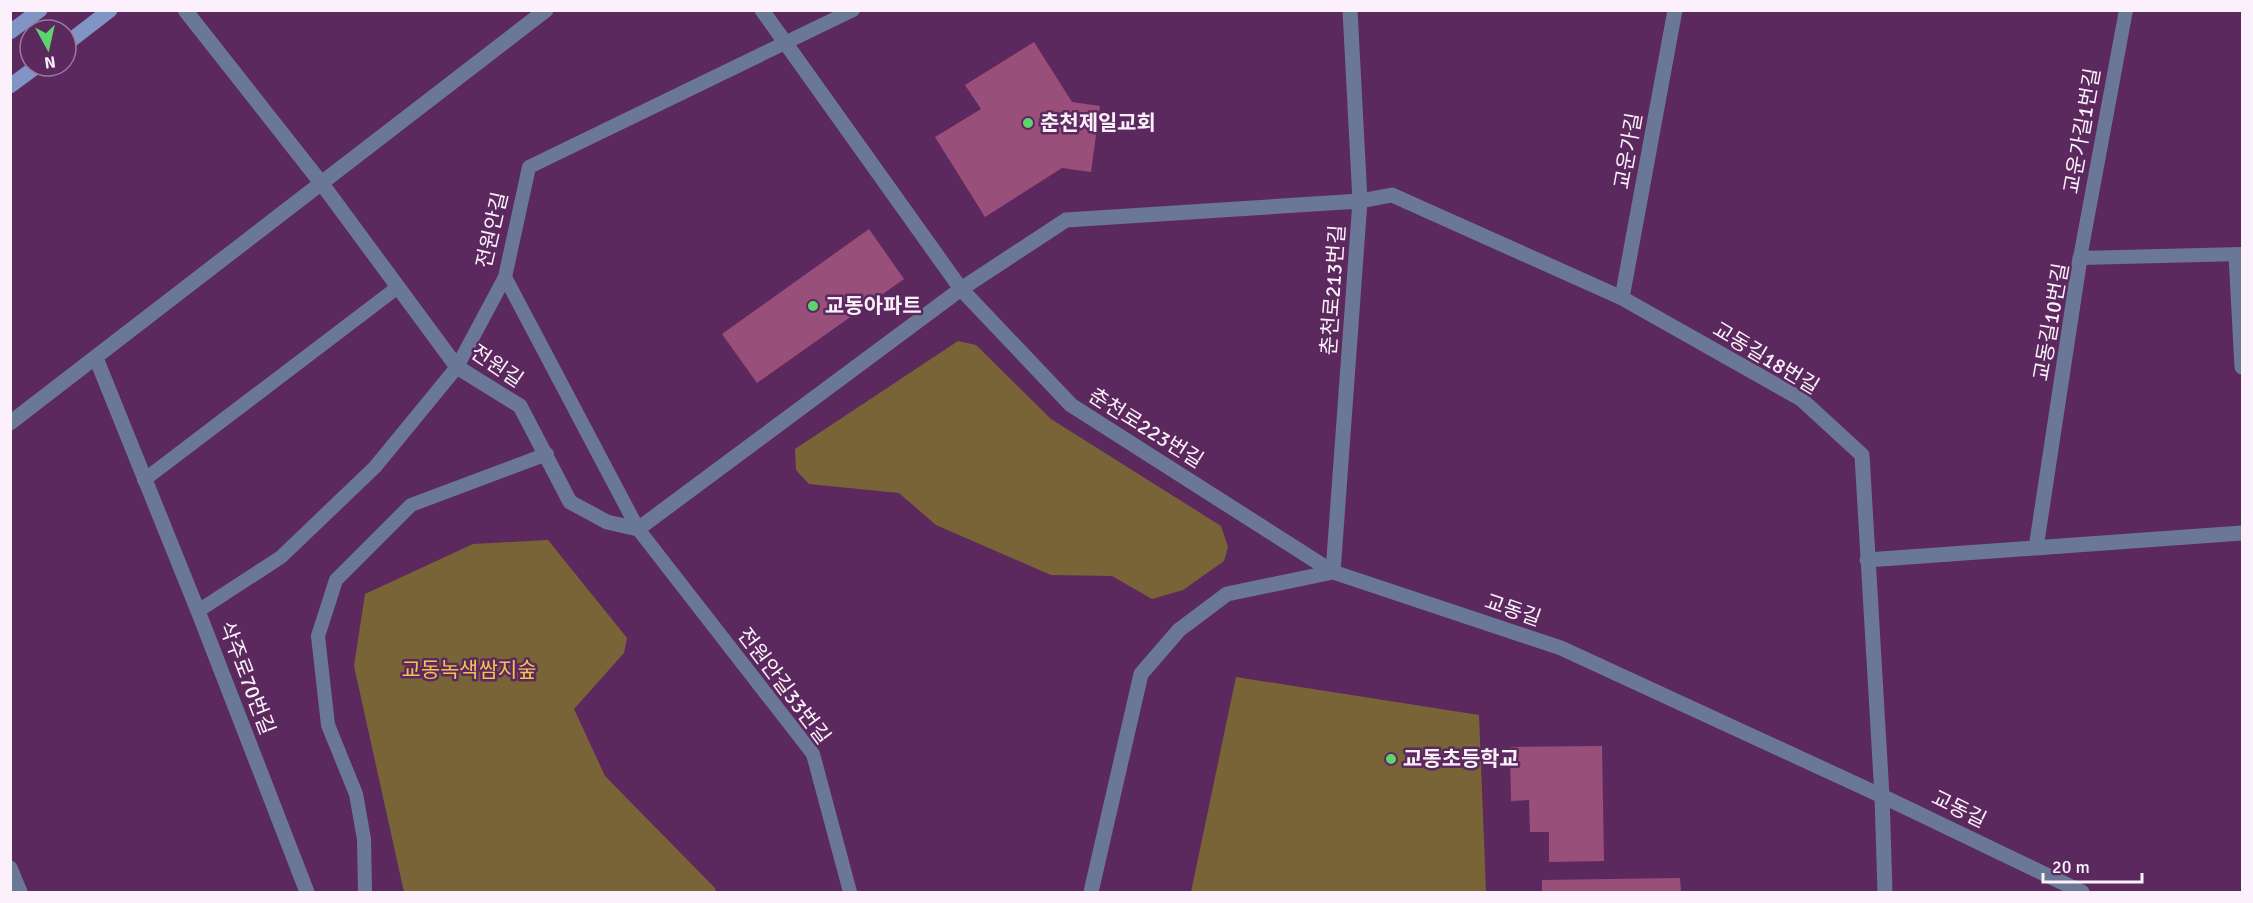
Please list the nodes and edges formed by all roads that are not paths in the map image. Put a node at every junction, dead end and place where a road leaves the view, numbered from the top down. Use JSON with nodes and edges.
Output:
{"nodes":[{"id":1,"x":40,"y":10,"type":"edge"},
{"id":2,"x":110,"y":10,"type":"edge"},
{"id":3,"x":185,"y":10,"type":"edge"},
{"id":4,"x":546,"y":10,"type":"edge"},
{"id":5,"x":762,"y":10,"type":"edge"},
{"id":6,"x":854,"y":10,"type":"edge"},
{"id":7,"x":1350,"y":10,"type":"edge"},
{"id":8,"x":1675,"y":10,"type":"edge"},
{"id":9,"x":2126,"y":10,"type":"edge"},
{"id":10,"x":10,"y":32,"type":"edge"},
{"id":11,"x":78,"y":35,"type":"edge"},
{"id":12,"x":786,"y":43,"type":"junction"},
{"id":13,"x":322,"y":184,"type":"junction"},
{"id":14,"x":1360,"y":201,"type":"junction"},
{"id":15,"x":2239,"y":254,"type":"edge"},
{"id":16,"x":2080,"y":258,"type":"junction"},
{"id":17,"x":505,"y":277,"type":"junction"},
{"id":18,"x":398,"y":286,"type":"junction"},
{"id":19,"x":961,"y":289,"type":"junction"},
{"id":20,"x":1622,"y":298,"type":"junction"},
{"id":21,"x":96,"y":358,"type":"junction"},
{"id":22,"x":457,"y":367,"type":"junction"},
{"id":23,"x":2242,"y":367,"type":"edge"},
{"id":24,"x":10,"y":423,"type":"edge"},
{"id":25,"x":546,"y":454,"type":"junction"},
{"id":26,"x":144,"y":480,"type":"junction"},
{"id":27,"x":638,"y":529,"type":"junction"},
{"id":28,"x":2242,"y":533,"type":"edge"},
{"id":29,"x":2037,"y":548,"type":"junction"},
{"id":30,"x":1868,"y":560,"type":"junction"},
{"id":31,"x":1333,"y":572,"type":"junction"},
{"id":32,"x":198,"y":611,"type":"junction"},
{"id":33,"x":1882,"y":796,"type":"junction"},
{"id":34,"x":10,"y":868,"type":"edge"},
{"id":35,"x":20,"y":892,"type":"edge"},
{"id":36,"x":307,"y":892,"type":"edge"},
{"id":37,"x":365,"y":892,"type":"edge"},
{"id":38,"x":850,"y":892,"type":"edge"},
{"id":39,"x":1091,"y":892,"type":"edge"},
{"id":40,"x":1886,"y":892,"type":"edge"},
{"id":41,"x":2082,"y":892,"type":"edge"}],
"edges":[{"from":1,"to":10,"type":"street"},
{"from":2,"to":11,"type":"street"},
{"from":3,"to":13,"type":"street","name":"전원길"},
{"from":4,"to":13,"type":"street"},
{"from":5,"to":12,"type":"street","name":"춘천로223번길"},
{"from":6,"to":12,"type":"lane","name":"전원안길"},
{"from":7,"to":14,"type":"street","name":"춘천로213번길"},
{"from":8,"to":20,"type":"street","name":"교운가길"},
{"from":9,"to":16,"type":"lane","name":"교운가길1번길"},
{"from":12,"to":17,"type":"lane","name":"전원안길"},
{"from":12,"to":19,"type":"street","name":"춘천로223번길"},
{"from":13,"to":18,"type":"street","name":"전원길"},
{"from":13,"to":21,"type":"street"},
{"from":14,"to":19,"type":"street"},
{"from":14,"to":20,"type":"street","name":"교동길18번길"},
{"from":14,"to":31,"type":"street","name":"춘천로213번길"},
{"from":15,"to":16,"type":"lane","name":"교동길10번길"},
{"from":15,"to":23,"type":"street","name":"교동길10번길"},
{"from":16,"to":29,"type":"street","name":"교동길10번길"},
{"from":17,"to":22,"type":"lane","name":"전원안길"},
{"from":17,"to":27,"type":"lane","name":"전원안길33번길"},
{"from":18,"to":22,"type":"street","name":"전원길"},
{"from":18,"to":26,"type":"lane"},
{"from":19,"to":27,"type":"street"},
{"from":19,"to":31,"type":"street","name":"춘천로223번길"},
{"from":20,"to":30,"type":"street","name":"교동길18번길"},
{"from":21,"to":24,"type":"street"},
{"from":21,"to":26,"type":"street","name":"삭주로70번길"},
{"from":22,"to":25,"type":"street","name":"전원길"},
{"from":22,"to":32,"type":"lane","name":"전원안길"},
{"from":25,"to":27,"type":"street","name":"전원길"},
{"from":25,"to":37,"type":"lane"},
{"from":26,"to":32,"type":"street","name":"삭주로70번길"},
{"from":27,"to":38,"type":"lane","name":"전원안길33번길"},
{"from":28,"to":29,"type":"street"},
{"from":29,"to":30,"type":"street"},
{"from":30,"to":33,"type":"street","name":"교동길18번길"},
{"from":31,"to":33,"type":"street","name":"교동길"},
{"from":31,"to":39,"type":"street"},
{"from":32,"to":36,"type":"street","name":"삭주로70번길"},
{"from":33,"to":40,"type":"street","name":"교동길18번길"},
{"from":33,"to":41,"type":"street","name":"교동길"},
{"from":34,"to":35,"type":"street"}]}
